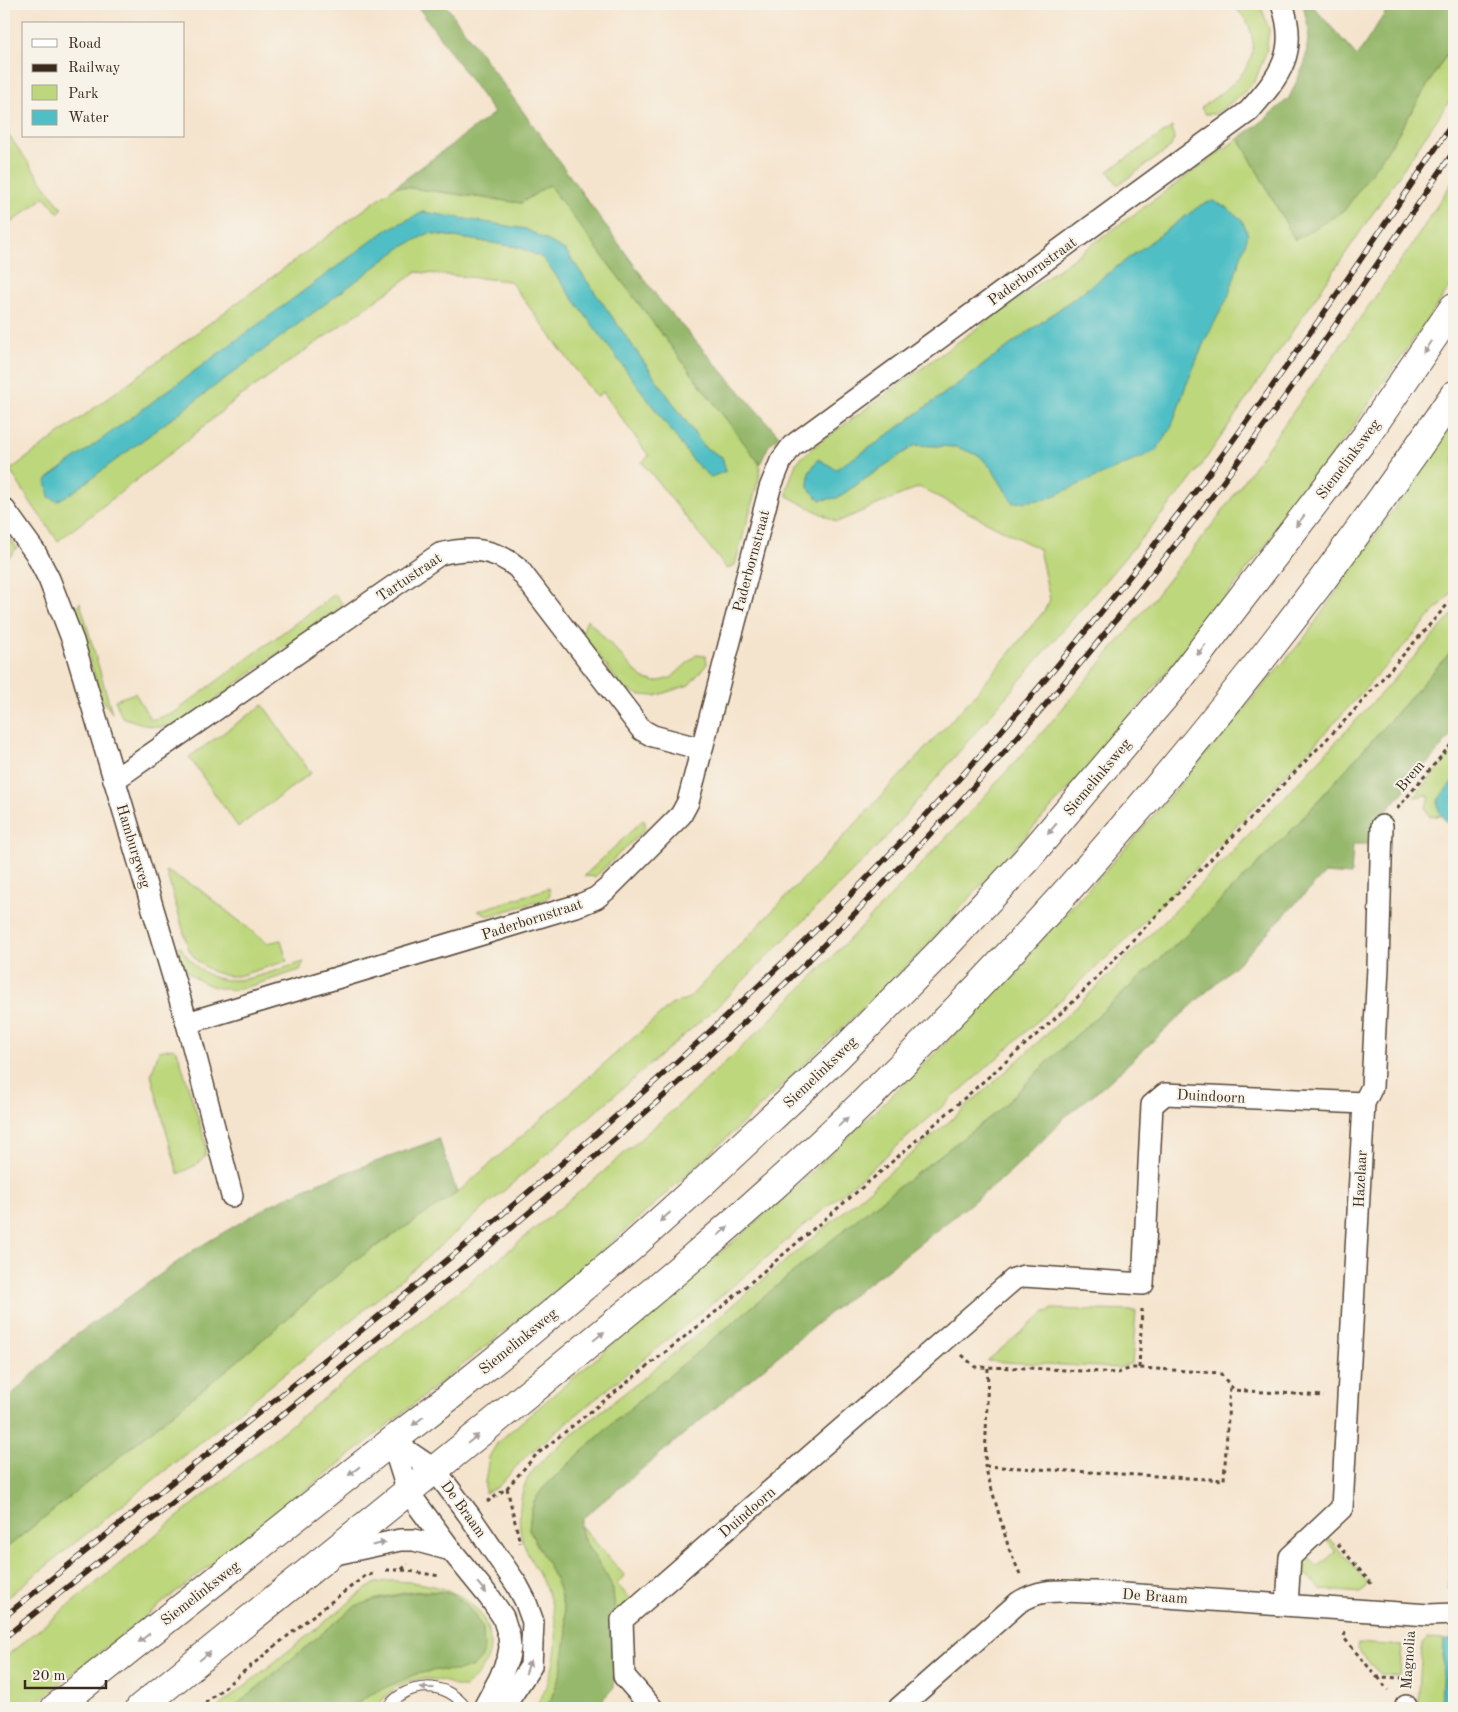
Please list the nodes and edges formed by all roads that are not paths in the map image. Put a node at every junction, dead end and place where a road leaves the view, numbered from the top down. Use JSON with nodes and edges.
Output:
{"nodes":[{"id":1,"x":1282,"y":4,"type":"edge"},
{"id":2,"x":1454,"y":307,"type":"edge"},
{"id":3,"x":1454,"y":395,"type":"edge"},
{"id":4,"x":4,"y":509,"type":"edge"},
{"id":5,"x":701,"y":749,"type":"junction"},
{"id":6,"x":114,"y":780,"type":"junction"},
{"id":7,"x":1382,"y":826,"type":"road end"},
{"id":8,"x":187,"y":1024,"type":"junction"},
{"id":9,"x":1364,"y":1103,"type":"junction"},
{"id":10,"x":232,"y":1196,"type":"dead end"},
{"id":11,"x":392,"y":1441,"type":"junction"},
{"id":12,"x":435,"y":1470,"type":"junction"},
{"id":13,"x":408,"y":1492,"type":"junction"},
{"id":14,"x":441,"y":1547,"type":"junction"},
{"id":15,"x":331,"y":1555,"type":"junction"},
{"id":16,"x":1287,"y":1604,"type":"junction"},
{"id":17,"x":1454,"y":1614,"type":"edge"},
{"id":18,"x":55,"y":1708,"type":"edge"},
{"id":19,"x":140,"y":1708,"type":"edge"},
{"id":20,"x":387,"y":1708,"type":"edge"},
{"id":21,"x":466,"y":1708,"type":"edge"},
{"id":22,"x":484,"y":1708,"type":"edge"},
{"id":23,"x":503,"y":1708,"type":"edge"},
{"id":24,"x":652,"y":1708,"type":"edge"},
{"id":25,"x":899,"y":1708,"type":"edge"}],
"edges":[{"from":1,"to":5,"type":"street","name":"Paderbornstraat"},
{"from":2,"to":11,"type":"main road","name":"Siemelinksweg","one_way":true},
{"from":12,"to":3,"type":"main road","one_way":true},
{"from":4,"to":6,"type":"street","name":"Hamburgweg"},
{"from":5,"to":6,"type":"street","name":"Tartustraat"},
{"from":5,"to":8,"type":"street","name":"Paderbornstraat"},
{"from":6,"to":8,"type":"street","name":"Hamburgweg"},
{"from":7,"to":9,"type":"street","name":"Hazelaar"},
{"from":8,"to":10,"type":"street","name":"Hamburgweg"},
{"from":9,"to":16,"type":"street","name":"Hazelaar"},
{"from":9,"to":24,"type":"street","name":"Duindoorn"},
{"from":11,"to":12,"type":"street","name":"De Braam"},
{"from":11,"to":13,"type":"street"},
{"from":11,"to":18,"type":"main road","name":"Siemelinksweg","one_way":true},
{"from":12,"to":13,"type":"main road"},
{"from":23,"to":12,"type":"street","name":"De Braam","one_way":true},
{"from":13,"to":14,"type":"street"},
{"from":13,"to":15,"type":"main road"},
{"from":15,"to":14,"type":"street","one_way":true},
{"from":14,"to":22,"type":"street","one_way":true},
{"from":19,"to":15,"type":"main road","one_way":true},
{"from":16,"to":17,"type":"street","name":"De Braam"},
{"from":16,"to":25,"type":"street","name":"De Braam"},
{"from":21,"to":20,"type":"lane","one_way":true}]}
